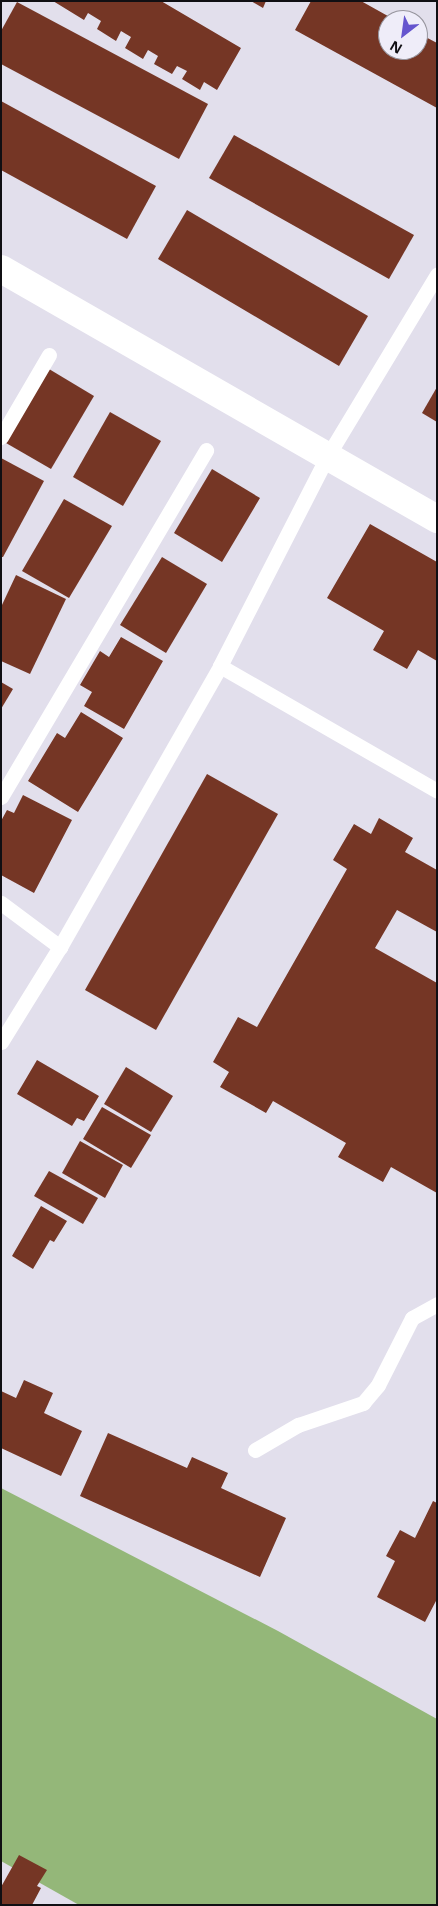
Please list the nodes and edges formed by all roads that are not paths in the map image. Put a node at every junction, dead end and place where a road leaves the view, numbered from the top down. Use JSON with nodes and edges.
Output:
{"nodes":[{"id":1,"x":1,"y":270,"type":"edge"},
{"id":2,"x":437,"y":275,"type":"edge"},
{"id":3,"x":49,"y":355,"type":"dead end"},
{"id":4,"x":1,"y":437,"type":"edge"},
{"id":5,"x":206,"y":450,"type":"dead end"},
{"id":6,"x":327,"y":458,"type":"junction"},
{"id":7,"x":437,"y":519,"type":"edge"},
{"id":8,"x":220,"y":666,"type":"junction"},
{"id":9,"x":437,"y":791,"type":"edge"},
{"id":10,"x":1,"y":798,"type":"edge"},
{"id":11,"x":1,"y":903,"type":"edge"},
{"id":12,"x":60,"y":947,"type":"junction"},
{"id":13,"x":1,"y":1042,"type":"edge"},
{"id":14,"x":437,"y":1304,"type":"edge"},
{"id":15,"x":255,"y":1450,"type":"dead end"}],
"edges":[{"from":1,"to":6,"type":"street"},
{"from":2,"to":6,"type":"lane"},
{"from":3,"to":4,"type":"lane"},
{"from":5,"to":10,"type":"lane"},
{"from":6,"to":7,"type":"street"},
{"from":6,"to":8,"type":"lane"},
{"from":8,"to":9,"type":"lane"},
{"from":8,"to":12,"type":"lane"},
{"from":11,"to":12,"type":"lane"},
{"from":12,"to":13,"type":"lane"},
{"from":14,"to":15,"type":"lane"}]}
